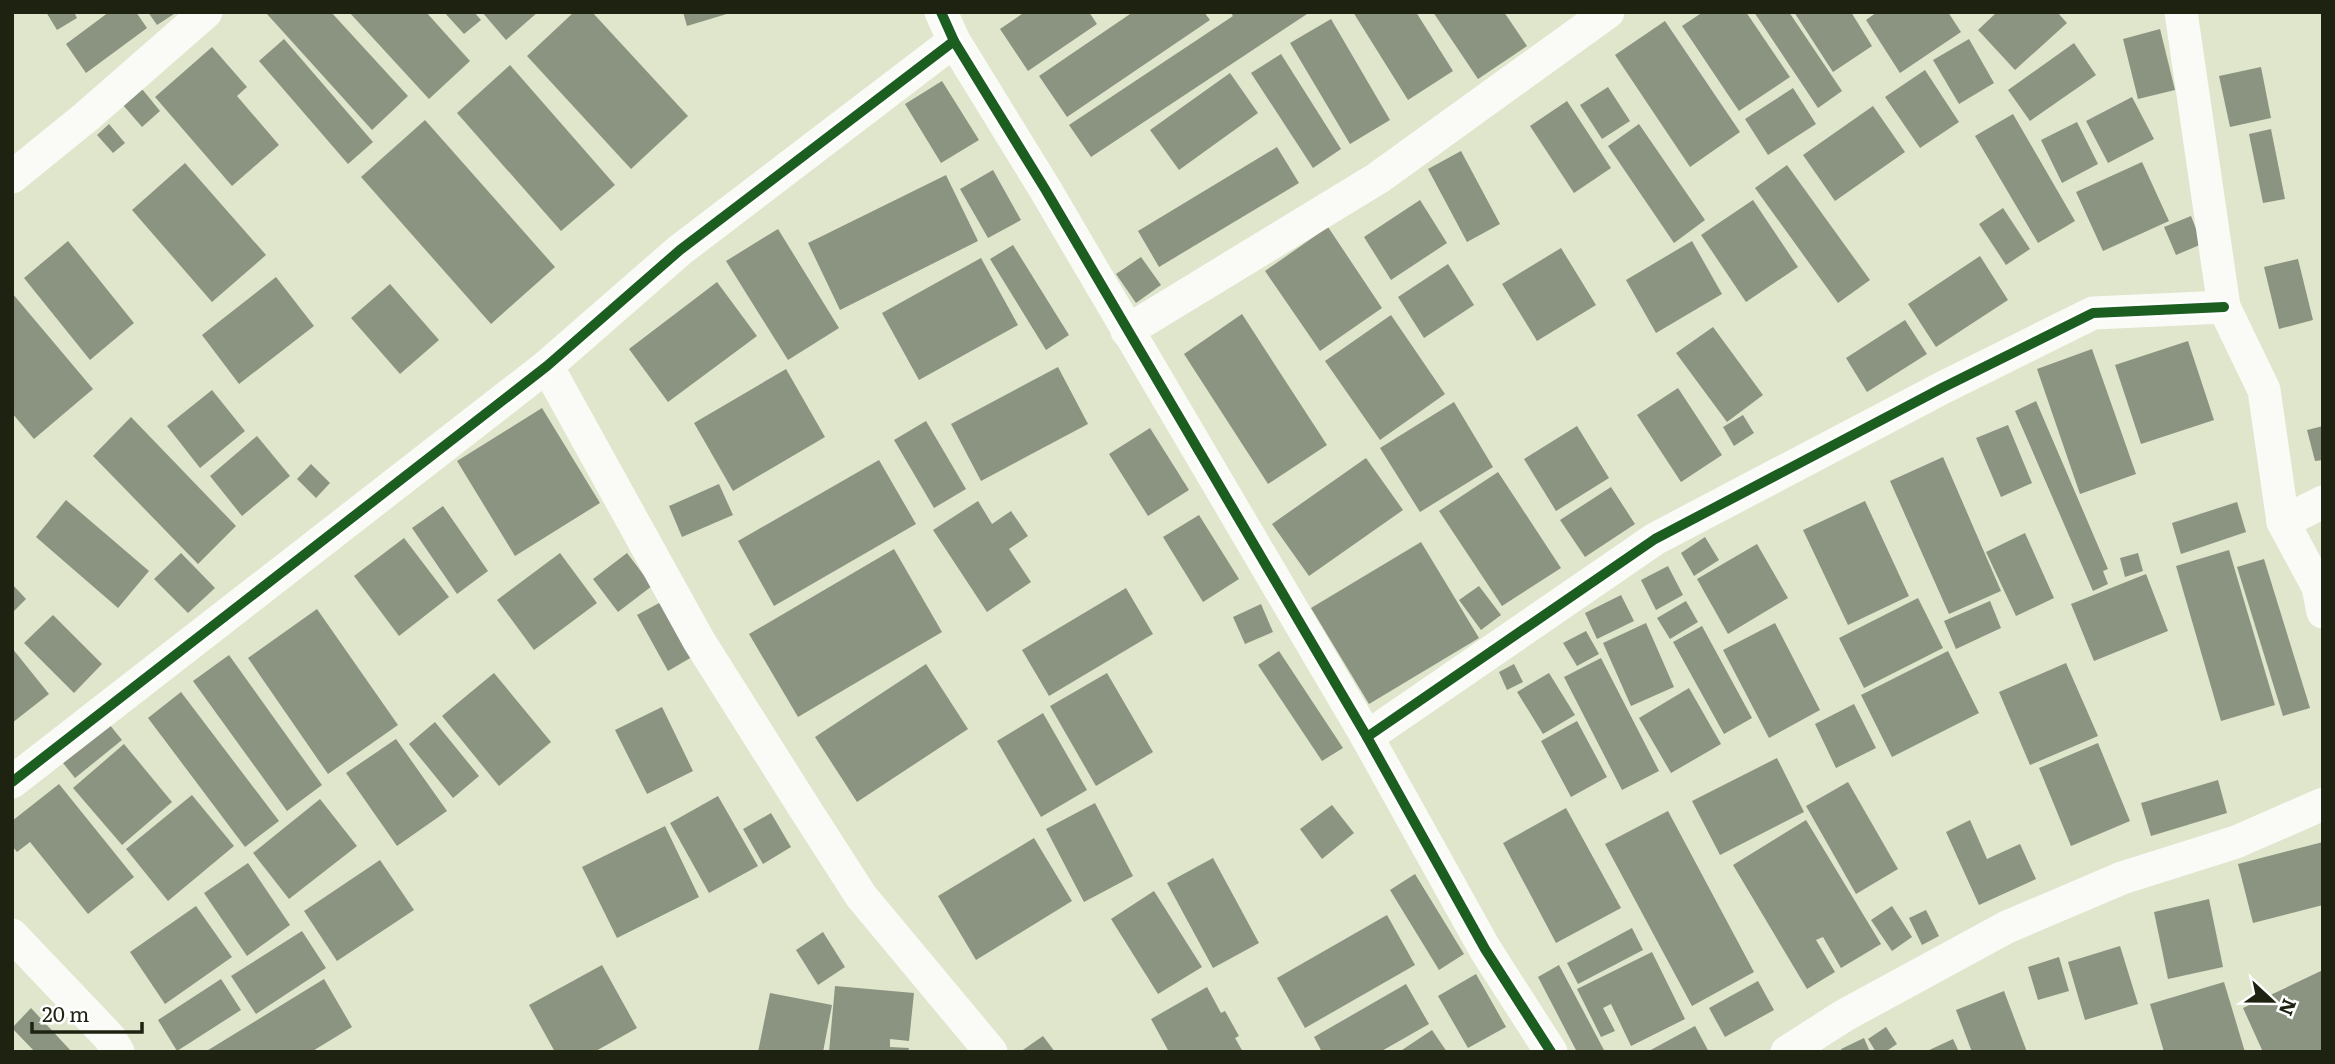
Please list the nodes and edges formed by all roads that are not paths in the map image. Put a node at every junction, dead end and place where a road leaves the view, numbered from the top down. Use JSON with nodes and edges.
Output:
{"nodes":[{"id":1,"x":206,"y":12,"type":"edge"},
{"id":2,"x":1608,"y":12,"type":"edge"},
{"id":3,"x":2188,"y":15,"type":"edge"},
{"id":4,"x":947,"y":26,"type":"edge"},
{"id":5,"x":12,"y":177,"type":"edge"},
{"id":6,"x":2224,"y":307,"type":"junction"},
{"id":7,"x":1127,"y":331,"type":"junction"},
{"id":8,"x":547,"y":366,"type":"junction"},
{"id":9,"x":2323,"y":502,"type":"edge"},
{"id":10,"x":2283,"y":522,"type":"junction"},
{"id":11,"x":2323,"y":612,"type":"edge"},
{"id":12,"x":1367,"y":737,"type":"junction"},
{"id":13,"x":12,"y":782,"type":"edge"},
{"id":14,"x":2323,"y":804,"type":"edge"},
{"id":15,"x":12,"y":935,"type":"edge"},
{"id":16,"x":118,"y":1052,"type":"edge"},
{"id":17,"x":991,"y":1052,"type":"edge"},
{"id":18,"x":1551,"y":1052,"type":"edge"},
{"id":19,"x":1787,"y":1052,"type":"edge"}],
"edges":[{"from":1,"to":5,"type":"street"},
{"from":2,"to":7,"type":"street"},
{"from":3,"to":6,"type":"street"},
{"from":4,"to":7,"type":"street"},
{"from":4,"to":8,"type":"street"},
{"from":6,"to":10,"type":"street"},
{"from":6,"to":12,"type":"street"},
{"from":7,"to":12,"type":"street"},
{"from":8,"to":13,"type":"street"},
{"from":8,"to":17,"type":"street"},
{"from":9,"to":10,"type":"street"},
{"from":10,"to":11,"type":"street"},
{"from":12,"to":18,"type":"street"},
{"from":14,"to":19,"type":"street"},
{"from":15,"to":16,"type":"street"}]}
